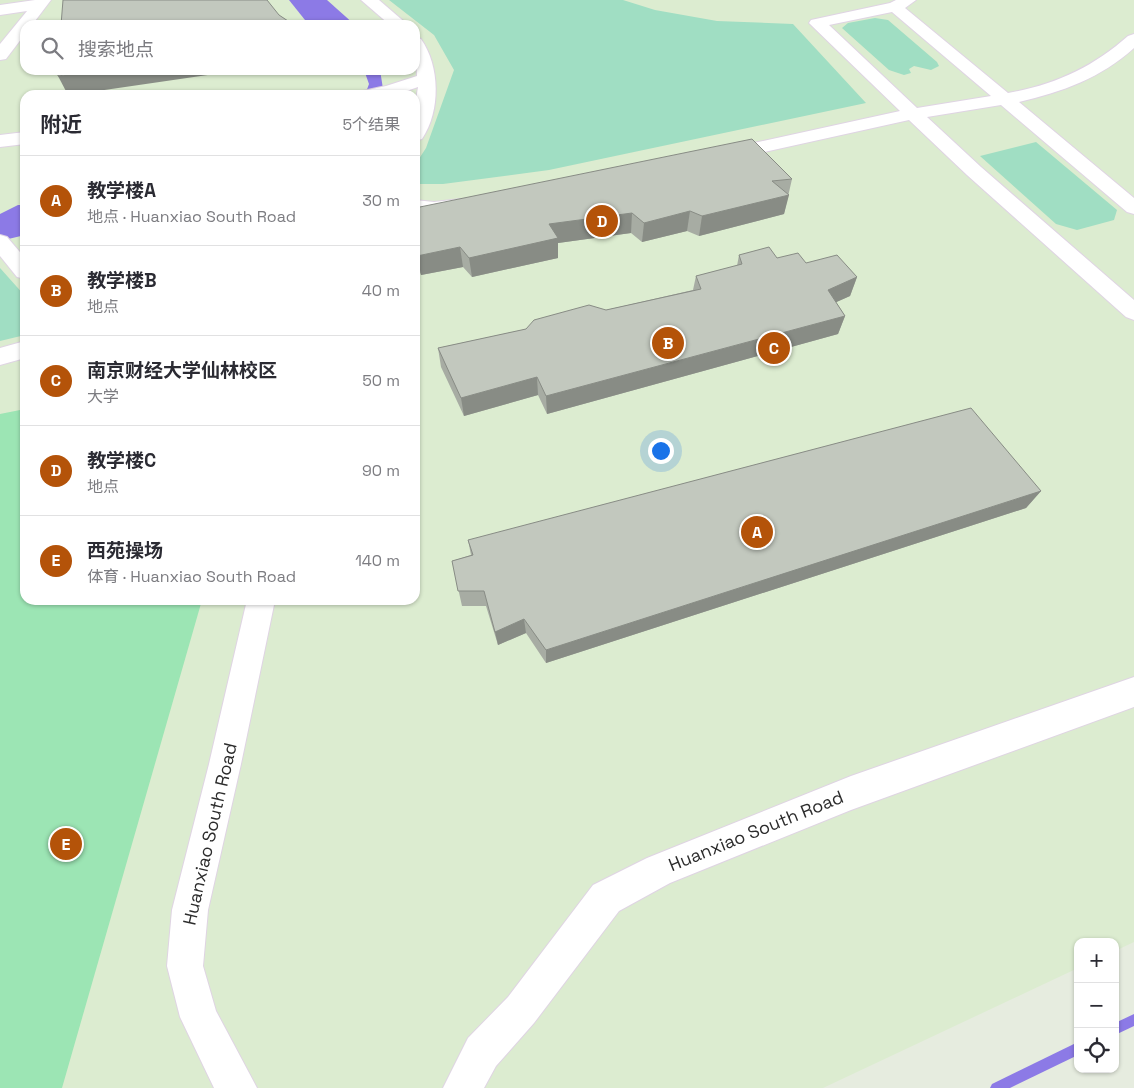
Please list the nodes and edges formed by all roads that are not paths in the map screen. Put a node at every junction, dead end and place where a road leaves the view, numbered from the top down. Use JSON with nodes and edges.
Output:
{"nodes":[{"id":1,"x":369,"y":0,"type":"edge"},
{"id":2,"x":41,"y":2,"type":"edge"},
{"id":3,"x":902,"y":3,"type":"edge"},
{"id":4,"x":0,"y":10,"type":"edge"},
{"id":5,"x":27,"y":20,"type":"edge"},
{"id":6,"x":394,"y":20,"type":"edge"},
{"id":7,"x":20,"y":29,"type":"edge"},
{"id":8,"x":1134,"y":39,"type":"edge"},
{"id":9,"x":420,"y":50,"type":"edge"},
{"id":10,"x":0,"y":55,"type":"edge"},
{"id":11,"x":427,"y":78,"type":"junction"},
{"id":12,"x":393,"y":90,"type":"edge"},
{"id":13,"x":1003,"y":98,"type":"junction"},
{"id":14,"x":914,"y":114,"type":"junction"},
{"id":15,"x":420,"y":124,"type":"edge"},
{"id":16,"x":20,"y":139,"type":"edge"},
{"id":17,"x":0,"y":141,"type":"edge"},
{"id":18,"x":710,"y":158,"type":"edge"},
{"id":19,"x":478,"y":203,"type":"edge"},
{"id":20,"x":420,"y":207,"type":"edge"},
{"id":21,"x":1134,"y":208,"type":"edge"},
{"id":22,"x":2,"y":244,"type":"edge"},
{"id":23,"x":20,"y":266,"type":"edge"},
{"id":24,"x":1134,"y":312,"type":"edge"},
{"id":25,"x":20,"y":351,"type":"edge"},
{"id":26,"x":0,"y":357,"type":"edge"},
{"id":27,"x":259,"y":605,"type":"edge"},
{"id":28,"x":1134,"y":692,"type":"edge"},
{"id":29,"x":237,"y":1088,"type":"edge"},
{"id":30,"x":462,"y":1088,"type":"edge"}],
"edges":[{"from":1,"to":6,"type":"street"},
{"from":2,"to":4,"type":"street"},
{"from":2,"to":5,"type":"street"},
{"from":3,"to":13,"type":"street"},
{"from":3,"to":14,"type":"street"},
{"from":7,"to":10,"type":"street"},
{"from":8,"to":13,"type":"street"},
{"from":9,"to":11,"type":"street"},
{"from":11,"to":12,"type":"street"},
{"from":11,"to":15,"type":"street"},
{"from":13,"to":14,"type":"street"},
{"from":13,"to":21,"type":"street"},
{"from":14,"to":18,"type":"street"},
{"from":14,"to":24,"type":"street"},
{"from":16,"to":17,"type":"street"},
{"from":19,"to":20,"type":"street"},
{"from":22,"to":23,"type":"street"},
{"from":25,"to":26,"type":"street"},
{"from":27,"to":29,"type":"street","name":"Huanxiao South Road"},
{"from":28,"to":30,"type":"street","name":"Huanxiao South Road"}]}
